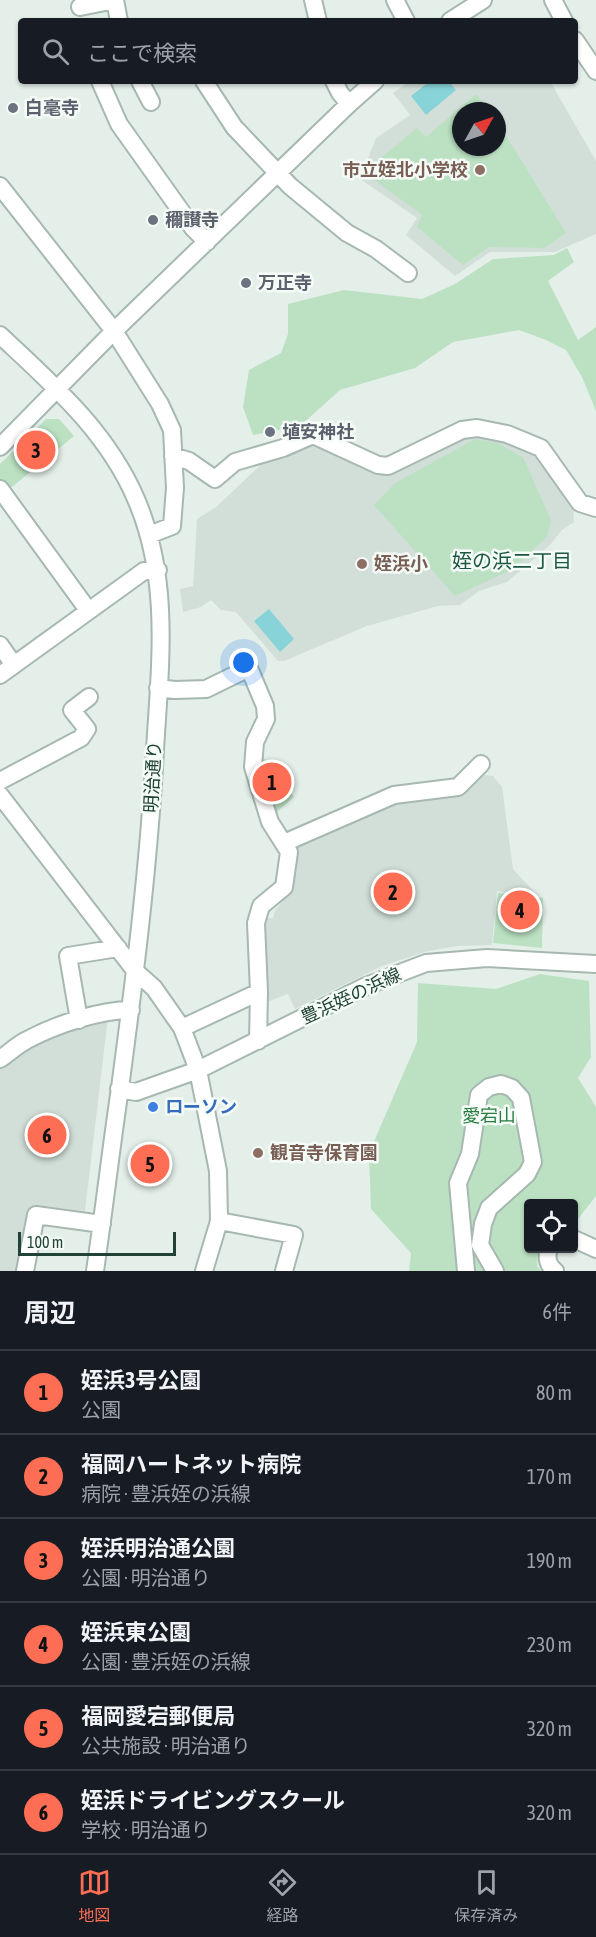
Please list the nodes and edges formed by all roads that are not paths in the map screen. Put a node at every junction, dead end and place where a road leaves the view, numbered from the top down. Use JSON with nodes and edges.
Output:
{"nodes":[{"id":1,"x":313,"y":0,"type":"edge"},
{"id":2,"x":396,"y":0,"type":"edge"},
{"id":3,"x":483,"y":0,"type":"edge"},
{"id":4,"x":553,"y":0,"type":"edge"},
{"id":5,"x":80,"y":9,"type":"edge"},
{"id":6,"x":118,"y":18,"type":"edge"},
{"id":7,"x":317,"y":18,"type":"edge"},
{"id":8,"x":405,"y":18,"type":"edge"},
{"id":9,"x":455,"y":18,"type":"edge"},
{"id":10,"x":562,"y":18,"type":"edge"},
{"id":11,"x":578,"y":44,"type":"edge"},
{"id":12,"x":596,"y":71,"type":"edge"},
{"id":13,"x":101,"y":84,"type":"edge"},
{"id":14,"x":142,"y":84,"type":"edge"},
{"id":15,"x":206,"y":84,"type":"edge"},
{"id":16,"x":336,"y":84,"type":"edge"},
{"id":17,"x":372,"y":84,"type":"edge"},
{"id":18,"x":151,"y":102,"type":"dead end"},
{"id":19,"x":349,"y":104,"type":"junction"},
{"id":20,"x":277,"y":173,"type":"junction"},
{"id":21,"x":0,"y":186,"type":"edge"},
{"id":22,"x":207,"y":242,"type":"junction"},
{"id":23,"x":408,"y":273,"type":"dead end"},
{"id":24,"x":114,"y":331,"type":"junction"},
{"id":25,"x":0,"y":335,"type":"edge"},
{"id":26,"x":58,"y":389,"type":"junction"},
{"id":27,"x":0,"y":447,"type":"edge"},
{"id":28,"x":172,"y":456,"type":"junction"},
{"id":29,"x":0,"y":489,"type":"edge"},
{"id":30,"x":596,"y":508,"type":"edge"},
{"id":31,"x":149,"y":535,"type":"junction"},
{"id":32,"x":158,"y":570,"type":"junction"},
{"id":33,"x":88,"y":610,"type":"junction"},
{"id":34,"x":0,"y":645,"type":"edge"},
{"id":35,"x":14,"y":665,"type":"junction"},
{"id":36,"x":0,"y":675,"type":"edge"},
{"id":37,"x":158,"y":688,"type":"junction"},
{"id":38,"x":89,"y":697,"type":"dead end"},
{"id":39,"x":481,"y":764,"type":"dead end"},
{"id":40,"x":0,"y":781,"type":"edge"},
{"id":41,"x":0,"y":795,"type":"edge"},
{"id":42,"x":284,"y":843,"type":"junction"},
{"id":43,"x":118,"y":948,"type":"junction"},
{"id":44,"x":596,"y":964,"type":"edge"},
{"id":45,"x":136,"y":972,"type":"junction"},
{"id":46,"x":259,"y":992,"type":"junction"},
{"id":47,"x":130,"y":1010,"type":"junction"},
{"id":48,"x":80,"y":1020,"type":"junction"},
{"id":49,"x":182,"y":1028,"type":"junction"},
{"id":50,"x":258,"y":1041,"type":"junction"},
{"id":51,"x":0,"y":1059,"type":"edge"},
{"id":52,"x":198,"y":1070,"type":"junction"},
{"id":53,"x":120,"y":1089,"type":"junction"},
{"id":54,"x":219,"y":1221,"type":"junction"},
{"id":55,"x":102,"y":1224,"type":"junction"},
{"id":56,"x":578,"y":1241,"type":"edge"},
{"id":57,"x":596,"y":1249,"type":"edge"},
{"id":58,"x":548,"y":1253,"type":"edge"},
{"id":59,"x":26,"y":1271,"type":"edge"},
{"id":60,"x":95,"y":1271,"type":"edge"},
{"id":61,"x":204,"y":1271,"type":"edge"},
{"id":62,"x":284,"y":1271,"type":"edge"},
{"id":63,"x":466,"y":1271,"type":"edge"},
{"id":64,"x":495,"y":1271,"type":"edge"},
{"id":65,"x":555,"y":1271,"type":"edge"}],
"edges":[{"from":1,"to":7,"type":"street"},
{"from":2,"to":8,"type":"street"},
{"from":3,"to":9,"type":"street"},
{"from":4,"to":10,"type":"street"},
{"from":5,"to":6,"type":"street"},
{"from":11,"to":12,"type":"street"},
{"from":13,"to":22,"type":"street"},
{"from":14,"to":18,"type":"street"},
{"from":15,"to":20,"type":"street"},
{"from":16,"to":19,"type":"street"},
{"from":17,"to":19,"type":"street"},
{"from":19,"to":20,"type":"street"},
{"from":20,"to":22,"type":"street"},
{"from":20,"to":23,"type":"street"},
{"from":21,"to":24,"type":"street"},
{"from":22,"to":24,"type":"street"},
{"from":24,"to":26,"type":"street"},
{"from":24,"to":28,"type":"street"},
{"from":25,"to":26,"type":"street","name":"明治通り"},
{"from":26,"to":27,"type":"street"},
{"from":26,"to":31,"type":"street","name":"明治通り"},
{"from":28,"to":30,"type":"street"},
{"from":28,"to":31,"type":"street"},
{"from":29,"to":33,"type":"street"},
{"from":31,"to":32,"type":"street","name":"明治通り"},
{"from":32,"to":33,"type":"street"},
{"from":32,"to":37,"type":"street","name":"明治通り"},
{"from":33,"to":35,"type":"street"},
{"from":34,"to":35,"type":"street"},
{"from":35,"to":36,"type":"street"},
{"from":37,"to":42,"type":"street"},
{"from":37,"to":45,"type":"street","name":"明治通り"},
{"from":38,"to":40,"type":"street"},
{"from":39,"to":42,"type":"street"},
{"from":41,"to":43,"type":"street"},
{"from":42,"to":46,"type":"street"},
{"from":43,"to":45,"type":"street"},
{"from":43,"to":48,"type":"street"},
{"from":44,"to":50,"type":"street","name":"豊浜姪の浜線"},
{"from":45,"to":47,"type":"street","name":"明治通り"},
{"from":45,"to":49,"type":"street"},
{"from":46,"to":49,"type":"street"},
{"from":46,"to":50,"type":"street"},
{"from":47,"to":48,"type":"street"},
{"from":47,"to":53,"type":"street","name":"明治通り"},
{"from":48,"to":51,"type":"street"},
{"from":49,"to":52,"type":"street"},
{"from":50,"to":52,"type":"street","name":"豊浜姪の浜線"},
{"from":52,"to":53,"type":"street","name":"豊浜姪の浜線"},
{"from":52,"to":54,"type":"street"},
{"from":53,"to":55,"type":"street","name":"明治通り"},
{"from":54,"to":61,"type":"street"},
{"from":54,"to":62,"type":"street"},
{"from":55,"to":59,"type":"street"},
{"from":55,"to":60,"type":"street","name":"明治通り"},
{"from":56,"to":57,"type":"street"},
{"from":58,"to":65,"type":"street"},
{"from":63,"to":64,"type":"street"}]}
